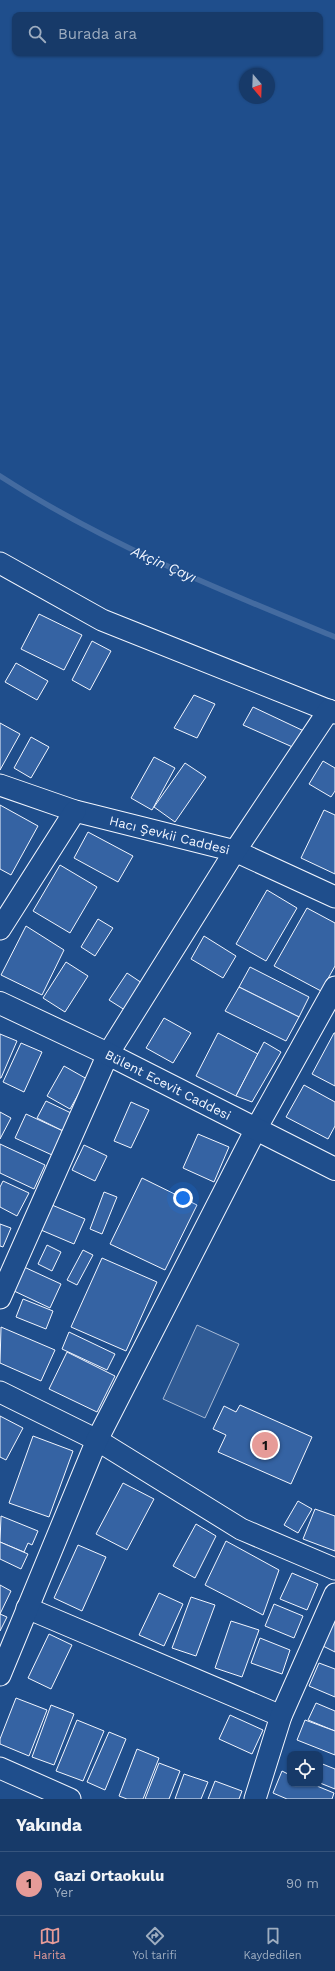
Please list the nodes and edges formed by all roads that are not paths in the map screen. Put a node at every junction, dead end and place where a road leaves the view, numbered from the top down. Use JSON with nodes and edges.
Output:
{"nodes":[{"id":1,"x":0,"y":563,"type":"edge"},
{"id":2,"x":332,"y":711,"type":"edge"},
{"id":3,"x":0,"y":785,"type":"edge"},
{"id":4,"x":75,"y":811,"type":"junction"},
{"id":5,"x":235,"y":851,"type":"junction"},
{"id":6,"x":335,"y":897,"type":"edge"},
{"id":7,"x":0,"y":929,"type":"edge"},
{"id":8,"x":335,"y":987,"type":"edge"},
{"id":9,"x":0,"y":1003,"type":"edge"},
{"id":10,"x":108,"y":1054,"type":"junction"},
{"id":11,"x":256,"y":1129,"type":"junction"},
{"id":12,"x":335,"y":1169,"type":"edge"},
{"id":13,"x":0,"y":1298,"type":"edge"},
{"id":14,"x":0,"y":1392,"type":"edge"},
{"id":15,"x":97,"y":1440,"type":"junction"},
{"id":16,"x":335,"y":1569,"type":"edge"},
{"id":17,"x":335,"y":1594,"type":"edge"},
{"id":18,"x":27,"y":1608,"type":"junction"},
{"id":19,"x":0,"y":1675,"type":"edge"},
{"id":20,"x":281,"y":1716,"type":"junction"},
{"id":21,"x":0,"y":1768,"type":"edge"},
{"id":22,"x":70,"y":1799,"type":"edge"},
{"id":23,"x":255,"y":1799,"type":"edge"}],
"edges":[{"from":1,"to":2,"type":"street"},
{"from":2,"to":5,"type":"street"},
{"from":3,"to":4,"type":"street","name":"Hacı Şevkii Caddesi"},
{"from":4,"to":5,"type":"street","name":"Hacı Şevkii Caddesi"},
{"from":4,"to":7,"type":"street"},
{"from":5,"to":6,"type":"street","name":"Hacı Şevkii Caddesi"},
{"from":5,"to":10,"type":"street"},
{"from":8,"to":11,"type":"street"},
{"from":9,"to":10,"type":"main road","name":"Bülent Ecevit Caddesi"},
{"from":10,"to":11,"type":"main road","name":"Bülent Ecevit Caddesi"},
{"from":10,"to":13,"type":"street"},
{"from":11,"to":12,"type":"main road","name":"Bülent Ecevit Caddesi"},
{"from":11,"to":15,"type":"street"},
{"from":14,"to":15,"type":"street"},
{"from":15,"to":16,"type":"street"},
{"from":15,"to":18,"type":"street"},
{"from":17,"to":20,"type":"street"},
{"from":18,"to":19,"type":"street"},
{"from":18,"to":20,"type":"street"},
{"from":20,"to":23,"type":"street"},
{"from":21,"to":22,"type":"street"}]}
